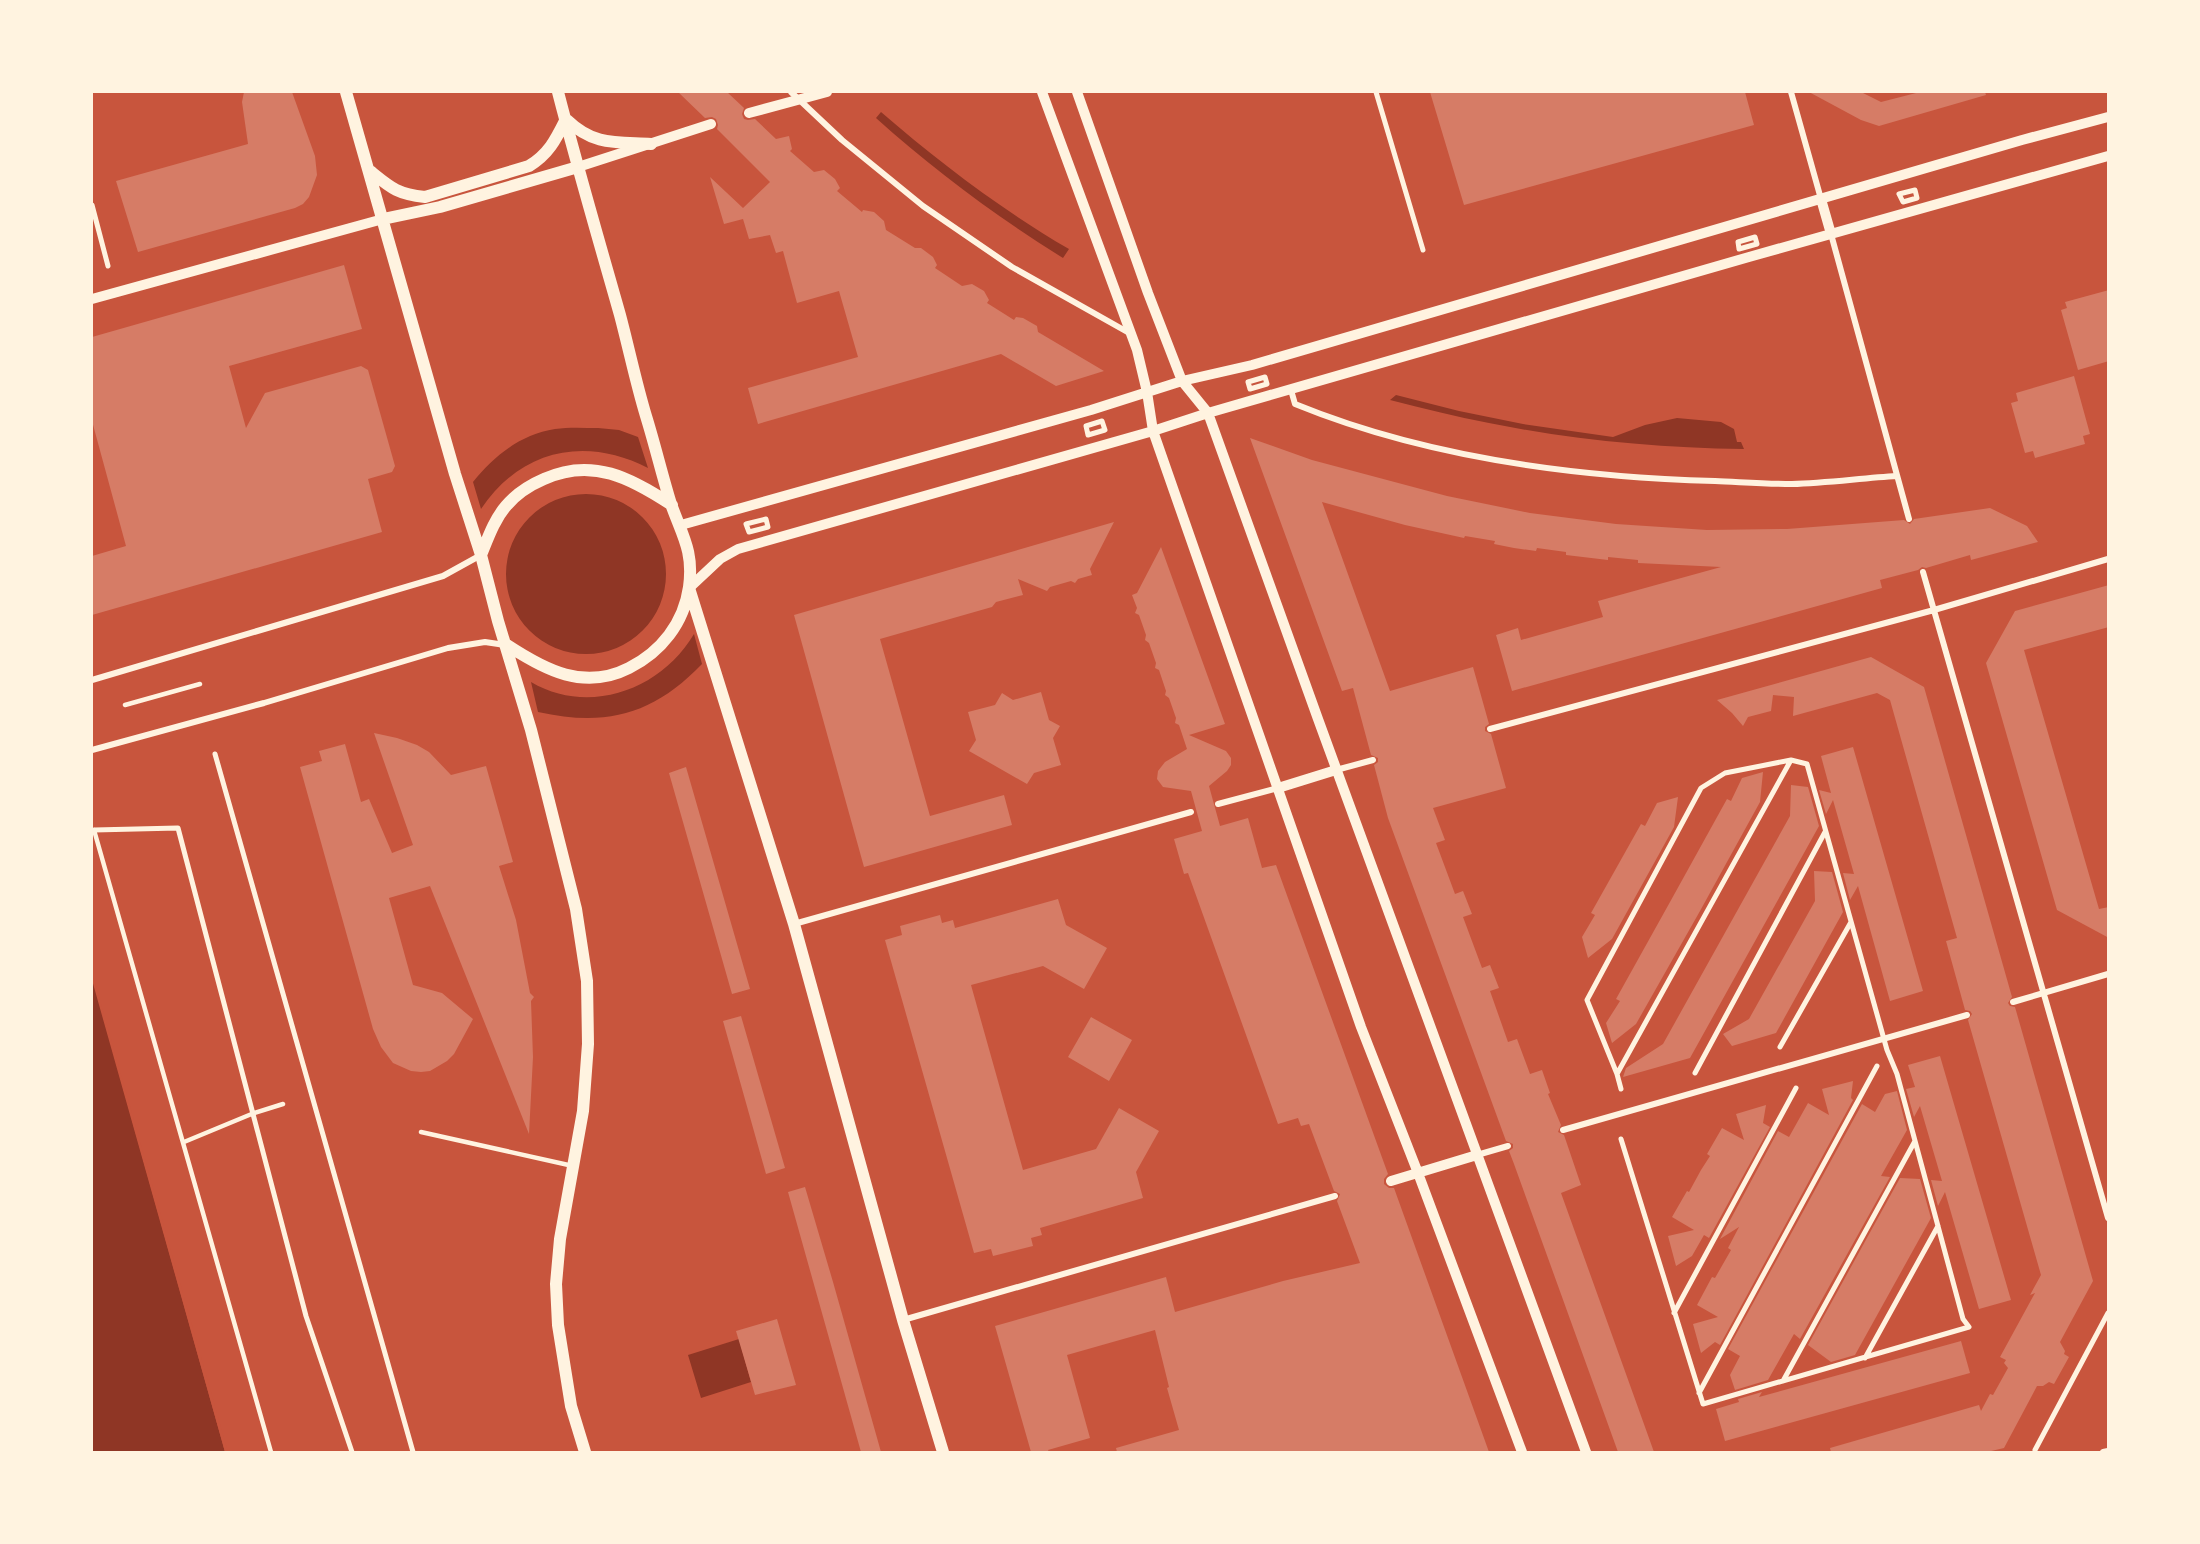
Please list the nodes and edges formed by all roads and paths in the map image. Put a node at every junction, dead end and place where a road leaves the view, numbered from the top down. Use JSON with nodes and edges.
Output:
{"nodes":[{"id":1,"x":346,"y":92,"type":"edge"},
{"id":2,"x":558,"y":92,"type":"edge"},
{"id":3,"x":827,"y":92,"type":"edge"},
{"id":4,"x":1042,"y":92,"type":"edge"},
{"id":5,"x":1077,"y":92,"type":"edge"},
{"id":6,"x":1376,"y":92,"type":"edge"},
{"id":7,"x":1791,"y":92,"type":"edge"},
{"id":8,"x":794,"y":96,"type":"edge"},
{"id":9,"x":749,"y":113,"type":"dead end"},
{"id":10,"x":2109,"y":117,"type":"edge"},
{"id":11,"x":566,"y":119,"type":"junction"},
{"id":12,"x":711,"y":124,"type":"dead end"},
{"id":13,"x":651,"y":144,"type":"junction"},
{"id":14,"x":2109,"y":156,"type":"edge"},
{"id":15,"x":578,"y":167,"type":"junction"},
{"id":16,"x":370,"y":171,"type":"junction"},
{"id":17,"x":1821,"y":200,"type":"junction"},
{"id":18,"x":92,"y":204,"type":"edge"},
{"id":19,"x":383,"y":219,"type":"junction"},
{"id":20,"x":1831,"y":234,"type":"junction"},
{"id":21,"x":1423,"y":250,"type":"dead end"},
{"id":22,"x":108,"y":266,"type":"dead end"},
{"id":23,"x":92,"y":299,"type":"edge"},
{"id":24,"x":1131,"y":334,"type":"junction"},
{"id":25,"x":1182,"y":381,"type":"junction"},
{"id":26,"x":1291,"y":390,"type":"junction"},
{"id":27,"x":1148,"y":392,"type":"junction"},
{"id":28,"x":1208,"y":414,"type":"junction"},
{"id":29,"x":1153,"y":431,"type":"junction"},
{"id":30,"x":1897,"y":476,"type":"junction"},
{"id":31,"x":672,"y":505,"type":"junction"},
{"id":32,"x":1909,"y":519,"type":"dead end"},
{"id":33,"x":681,"y":525,"type":"junction"},
{"id":34,"x":481,"y":555,"type":"junction"},
{"id":35,"x":2109,"y":559,"type":"edge"},
{"id":36,"x":1923,"y":572,"type":"dead end"},
{"id":37,"x":689,"y":588,"type":"junction"},
{"id":38,"x":1934,"y":610,"type":"junction"},
{"id":39,"x":507,"y":645,"type":"junction"},
{"id":40,"x":92,"y":680,"type":"edge"},
{"id":41,"x":200,"y":684,"type":"dead end"},
{"id":42,"x":125,"y":705,"type":"dead end"},
{"id":43,"x":1490,"y":729,"type":"dead end"},
{"id":44,"x":92,"y":750,"type":"edge"},
{"id":45,"x":215,"y":754,"type":"dead end"},
{"id":46,"x":1373,"y":760,"type":"dead end"},
{"id":47,"x":1791,"y":760,"type":"junction"},
{"id":48,"x":1336,"y":770,"type":"junction"},
{"id":49,"x":1278,"y":788,"type":"junction"},
{"id":50,"x":1218,"y":804,"type":"dead end"},
{"id":51,"x":1191,"y":812,"type":"dead end"},
{"id":52,"x":93,"y":830,"type":"edge"},
{"id":53,"x":1825,"y":830,"type":"junction"},
{"id":54,"x":1851,"y":922,"type":"junction"},
{"id":55,"x":794,"y":924,"type":"junction"},
{"id":56,"x":2109,"y":974,"type":"edge"},
{"id":57,"x":2044,"y":993,"type":"junction"},
{"id":58,"x":2013,"y":1002,"type":"dead end"},
{"id":59,"x":1967,"y":1015,"type":"dead end"},
{"id":60,"x":1884,"y":1039,"type":"junction"},
{"id":61,"x":1780,"y":1047,"type":"dead end"},
{"id":62,"x":1877,"y":1066,"type":"dead end"},
{"id":63,"x":1695,"y":1073,"type":"dead end"},
{"id":64,"x":1617,"y":1074,"type":"junction"},
{"id":65,"x":1796,"y":1088,"type":"dead end"},
{"id":66,"x":1621,"y":1089,"type":"dead end"},
{"id":67,"x":283,"y":1104,"type":"dead end"},
{"id":68,"x":254,"y":1113,"type":"junction"},
{"id":69,"x":1563,"y":1130,"type":"dead end"},
{"id":70,"x":421,"y":1132,"type":"dead end"},
{"id":71,"x":1621,"y":1139,"type":"dead end"},
{"id":72,"x":1915,"y":1141,"type":"junction"},
{"id":73,"x":184,"y":1142,"type":"junction"},
{"id":74,"x":1508,"y":1146,"type":"dead end"},
{"id":75,"x":1477,"y":1155,"type":"junction"},
{"id":76,"x":573,"y":1166,"type":"junction"},
{"id":77,"x":1418,"y":1173,"type":"junction"},
{"id":78,"x":1391,"y":1181,"type":"dead end"},
{"id":79,"x":1335,"y":1196,"type":"dead end"},
{"id":80,"x":2109,"y":1218,"type":"edge"},
{"id":81,"x":1938,"y":1226,"type":"junction"},
{"id":82,"x":1674,"y":1313,"type":"junction"},
{"id":83,"x":2108,"y":1313,"type":"edge"},
{"id":84,"x":903,"y":1320,"type":"junction"},
{"id":85,"x":1865,"y":1358,"type":"junction"},
{"id":86,"x":1783,"y":1381,"type":"junction"},
{"id":87,"x":1699,"y":1393,"type":"junction"},
{"id":88,"x":2035,"y":1449,"type":"dead end"},
{"id":89,"x":2109,"y":1451,"type":"edge"},
{"id":90,"x":271,"y":1452,"type":"edge"},
{"id":91,"x":352,"y":1452,"type":"edge"},
{"id":92,"x":412,"y":1452,"type":"edge"},
{"id":93,"x":585,"y":1452,"type":"edge"},
{"id":94,"x":943,"y":1452,"type":"edge"},
{"id":95,"x":1522,"y":1452,"type":"edge"},
{"id":96,"x":1586,"y":1452,"type":"edge"},
{"id":97,"x":2103,"y":1452,"type":"edge"}],
"edges":[{"from":1,"to":16,"type":"main road"},
{"from":2,"to":11,"type":"main road"},
{"from":3,"to":8,"type":"street"},
{"from":4,"to":24,"type":"street"},
{"from":5,"to":25,"type":"street"},
{"from":6,"to":21,"type":"street"},
{"from":7,"to":17,"type":"street"},
{"from":8,"to":9,"type":"street"},
{"from":8,"to":24,"type":"street"},
{"from":10,"to":17,"type":"street"},
{"from":11,"to":13,"type":"main road"},
{"from":11,"to":15,"type":"main road"},
{"from":11,"to":16,"type":"main road"},
{"from":12,"to":13,"type":"street"},
{"from":13,"to":15,"type":"street"},
{"from":14,"to":20,"type":"street"},
{"from":15,"to":19,"type":"main road"},
{"from":15,"to":31,"type":"main road"},
{"from":16,"to":19,"type":"main road"},
{"from":17,"to":20,"type":"street"},
{"from":17,"to":25,"type":"street"},
{"from":18,"to":22,"type":"street"},
{"from":19,"to":23,"type":"street"},
{"from":19,"to":34,"type":"main road"},
{"from":20,"to":26,"type":"street"},
{"from":20,"to":30,"type":"street"},
{"from":24,"to":27,"type":"street"},
{"from":25,"to":27,"type":"street"},
{"from":25,"to":28,"type":"street"},
{"from":26,"to":28,"type":"street"},
{"from":26,"to":30,"type":"street"},
{"from":27,"to":29,"type":"street"},
{"from":27,"to":33,"type":"street"},
{"from":28,"to":29,"type":"street"},
{"from":28,"to":48,"type":"street"},
{"from":29,"to":37,"type":"street"},
{"from":29,"to":49,"type":"street"},
{"from":30,"to":32,"type":"street"},
{"from":31,"to":33,"type":"main road"},
{"from":31,"to":34,"type":"main road"},
{"from":33,"to":37,"type":"main road"},
{"from":34,"to":39,"type":"main road"},
{"from":34,"to":40,"type":"street"},
{"from":35,"to":38,"type":"street"},
{"from":36,"to":38,"type":"street"},
{"from":37,"to":39,"type":"main road"},
{"from":37,"to":55,"type":"main road"},
{"from":38,"to":43,"type":"street"},
{"from":38,"to":57,"type":"street"},
{"from":39,"to":44,"type":"street"},
{"from":39,"to":76,"type":"main road"},
{"from":41,"to":42,"type":"lane"},
{"from":45,"to":92,"type":"street"},
{"from":46,"to":48,"type":"street"},
{"from":47,"to":53,"type":"street"},
{"from":47,"to":64,"type":"street"},
{"from":47,"to":64,"type":"street"},
{"from":48,"to":49,"type":"street"},
{"from":48,"to":75,"type":"street"},
{"from":49,"to":50,"type":"street"},
{"from":49,"to":77,"type":"street"},
{"from":51,"to":55,"type":"street"},
{"from":52,"to":68,"type":"street"},
{"from":52,"to":73,"type":"lane"},
{"from":53,"to":54,"type":"street"},
{"from":53,"to":63,"type":"street"},
{"from":54,"to":60,"type":"street"},
{"from":54,"to":61,"type":"street"},
{"from":55,"to":84,"type":"main road"},
{"from":56,"to":57,"type":"street"},
{"from":57,"to":58,"type":"street"},
{"from":57,"to":80,"type":"street"},
{"from":59,"to":60,"type":"street"},
{"from":60,"to":69,"type":"street"},
{"from":60,"to":72,"type":"street"},
{"from":62,"to":87,"type":"street"},
{"from":64,"to":66,"type":"street"},
{"from":65,"to":82,"type":"street"},
{"from":67,"to":68,"type":"lane"},
{"from":68,"to":73,"type":"lane"},
{"from":68,"to":91,"type":"street"},
{"from":70,"to":76,"type":"lane"},
{"from":71,"to":82,"type":"street"},
{"from":72,"to":81,"type":"street"},
{"from":72,"to":86,"type":"street"},
{"from":73,"to":90,"type":"lane"},
{"from":74,"to":75,"type":"street"},
{"from":75,"to":77,"type":"street"},
{"from":75,"to":96,"type":"street"},
{"from":76,"to":93,"type":"main road"},
{"from":77,"to":78,"type":"street"},
{"from":77,"to":95,"type":"street"},
{"from":79,"to":84,"type":"street"},
{"from":81,"to":85,"type":"street"},
{"from":81,"to":85,"type":"street"},
{"from":82,"to":87,"type":"street"},
{"from":83,"to":88,"type":"street"},
{"from":84,"to":94,"type":"main road"},
{"from":85,"to":86,"type":"street"},
{"from":86,"to":87,"type":"street"},
{"from":89,"to":97,"type":"street"}]}
